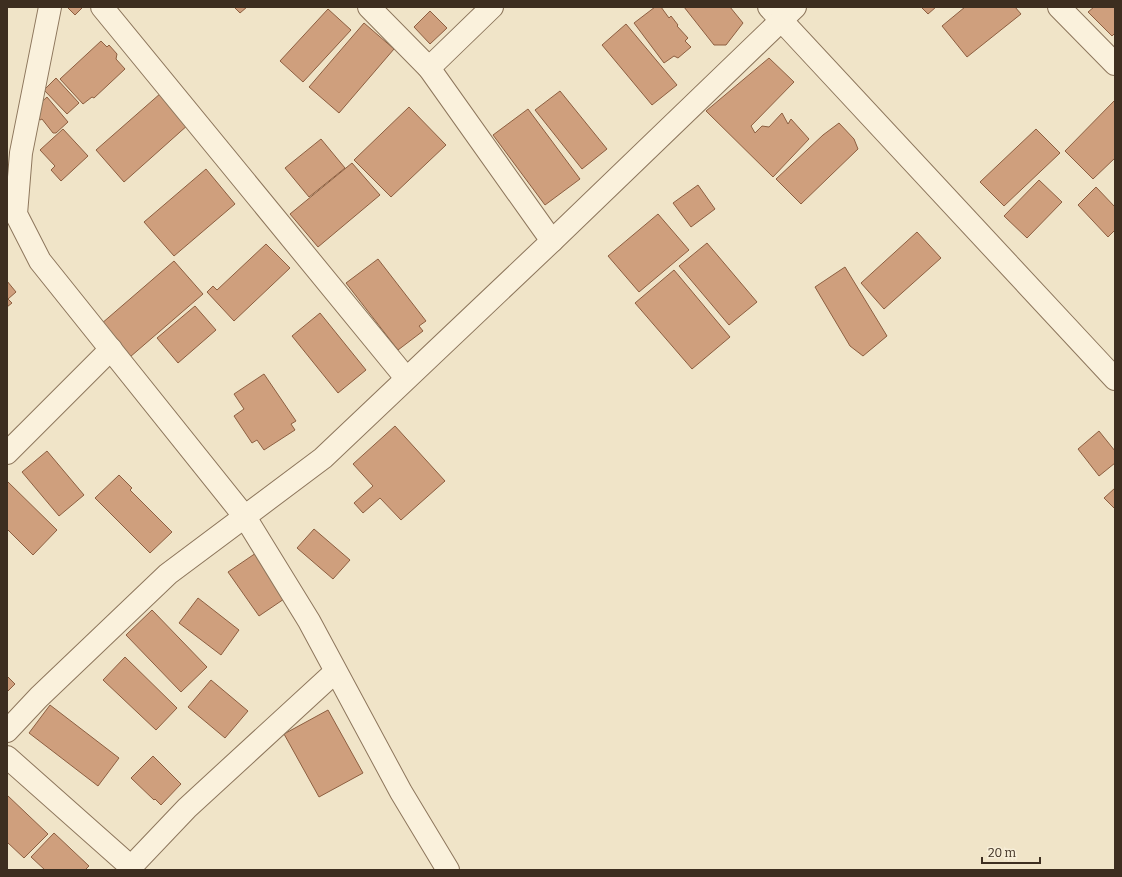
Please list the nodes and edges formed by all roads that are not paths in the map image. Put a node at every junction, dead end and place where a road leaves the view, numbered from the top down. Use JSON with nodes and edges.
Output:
{"nodes":[{"id":1,"x":50,"y":7,"type":"edge"},
{"id":2,"x":102,"y":7,"type":"edge"},
{"id":3,"x":369,"y":7,"type":"edge"},
{"id":4,"x":492,"y":7,"type":"edge"},
{"id":5,"x":1059,"y":7,"type":"edge"},
{"id":6,"x":782,"y":11,"type":"edge"},
{"id":7,"x":1115,"y":64,"type":"edge"},
{"id":8,"x":429,"y":68,"type":"junction"},
{"id":9,"x":552,"y":241,"type":"junction"},
{"id":10,"x":110,"y":349,"type":"junction"},
{"id":11,"x":406,"y":378,"type":"junction"},
{"id":12,"x":1115,"y":379,"type":"edge"},
{"id":13,"x":7,"y":453,"type":"edge"},
{"id":14,"x":245,"y":517,"type":"junction"},
{"id":15,"x":336,"y":672,"type":"junction"},
{"id":16,"x":7,"y":731,"type":"edge"},
{"id":17,"x":7,"y":757,"type":"edge"},
{"id":18,"x":130,"y":869,"type":"edge"},
{"id":19,"x":448,"y":870,"type":"edge"}],
"edges":[{"from":1,"to":10,"type":"street"},
{"from":2,"to":11,"type":"street"},
{"from":3,"to":8,"type":"street"},
{"from":4,"to":8,"type":"street"},
{"from":5,"to":7,"type":"street"},
{"from":6,"to":9,"type":"street"},
{"from":6,"to":12,"type":"street"},
{"from":8,"to":9,"type":"street"},
{"from":9,"to":11,"type":"street"},
{"from":10,"to":13,"type":"street"},
{"from":10,"to":14,"type":"street"},
{"from":11,"to":14,"type":"street"},
{"from":14,"to":15,"type":"street"},
{"from":14,"to":16,"type":"street"},
{"from":15,"to":18,"type":"street"},
{"from":15,"to":19,"type":"street"},
{"from":17,"to":18,"type":"street"}]}
